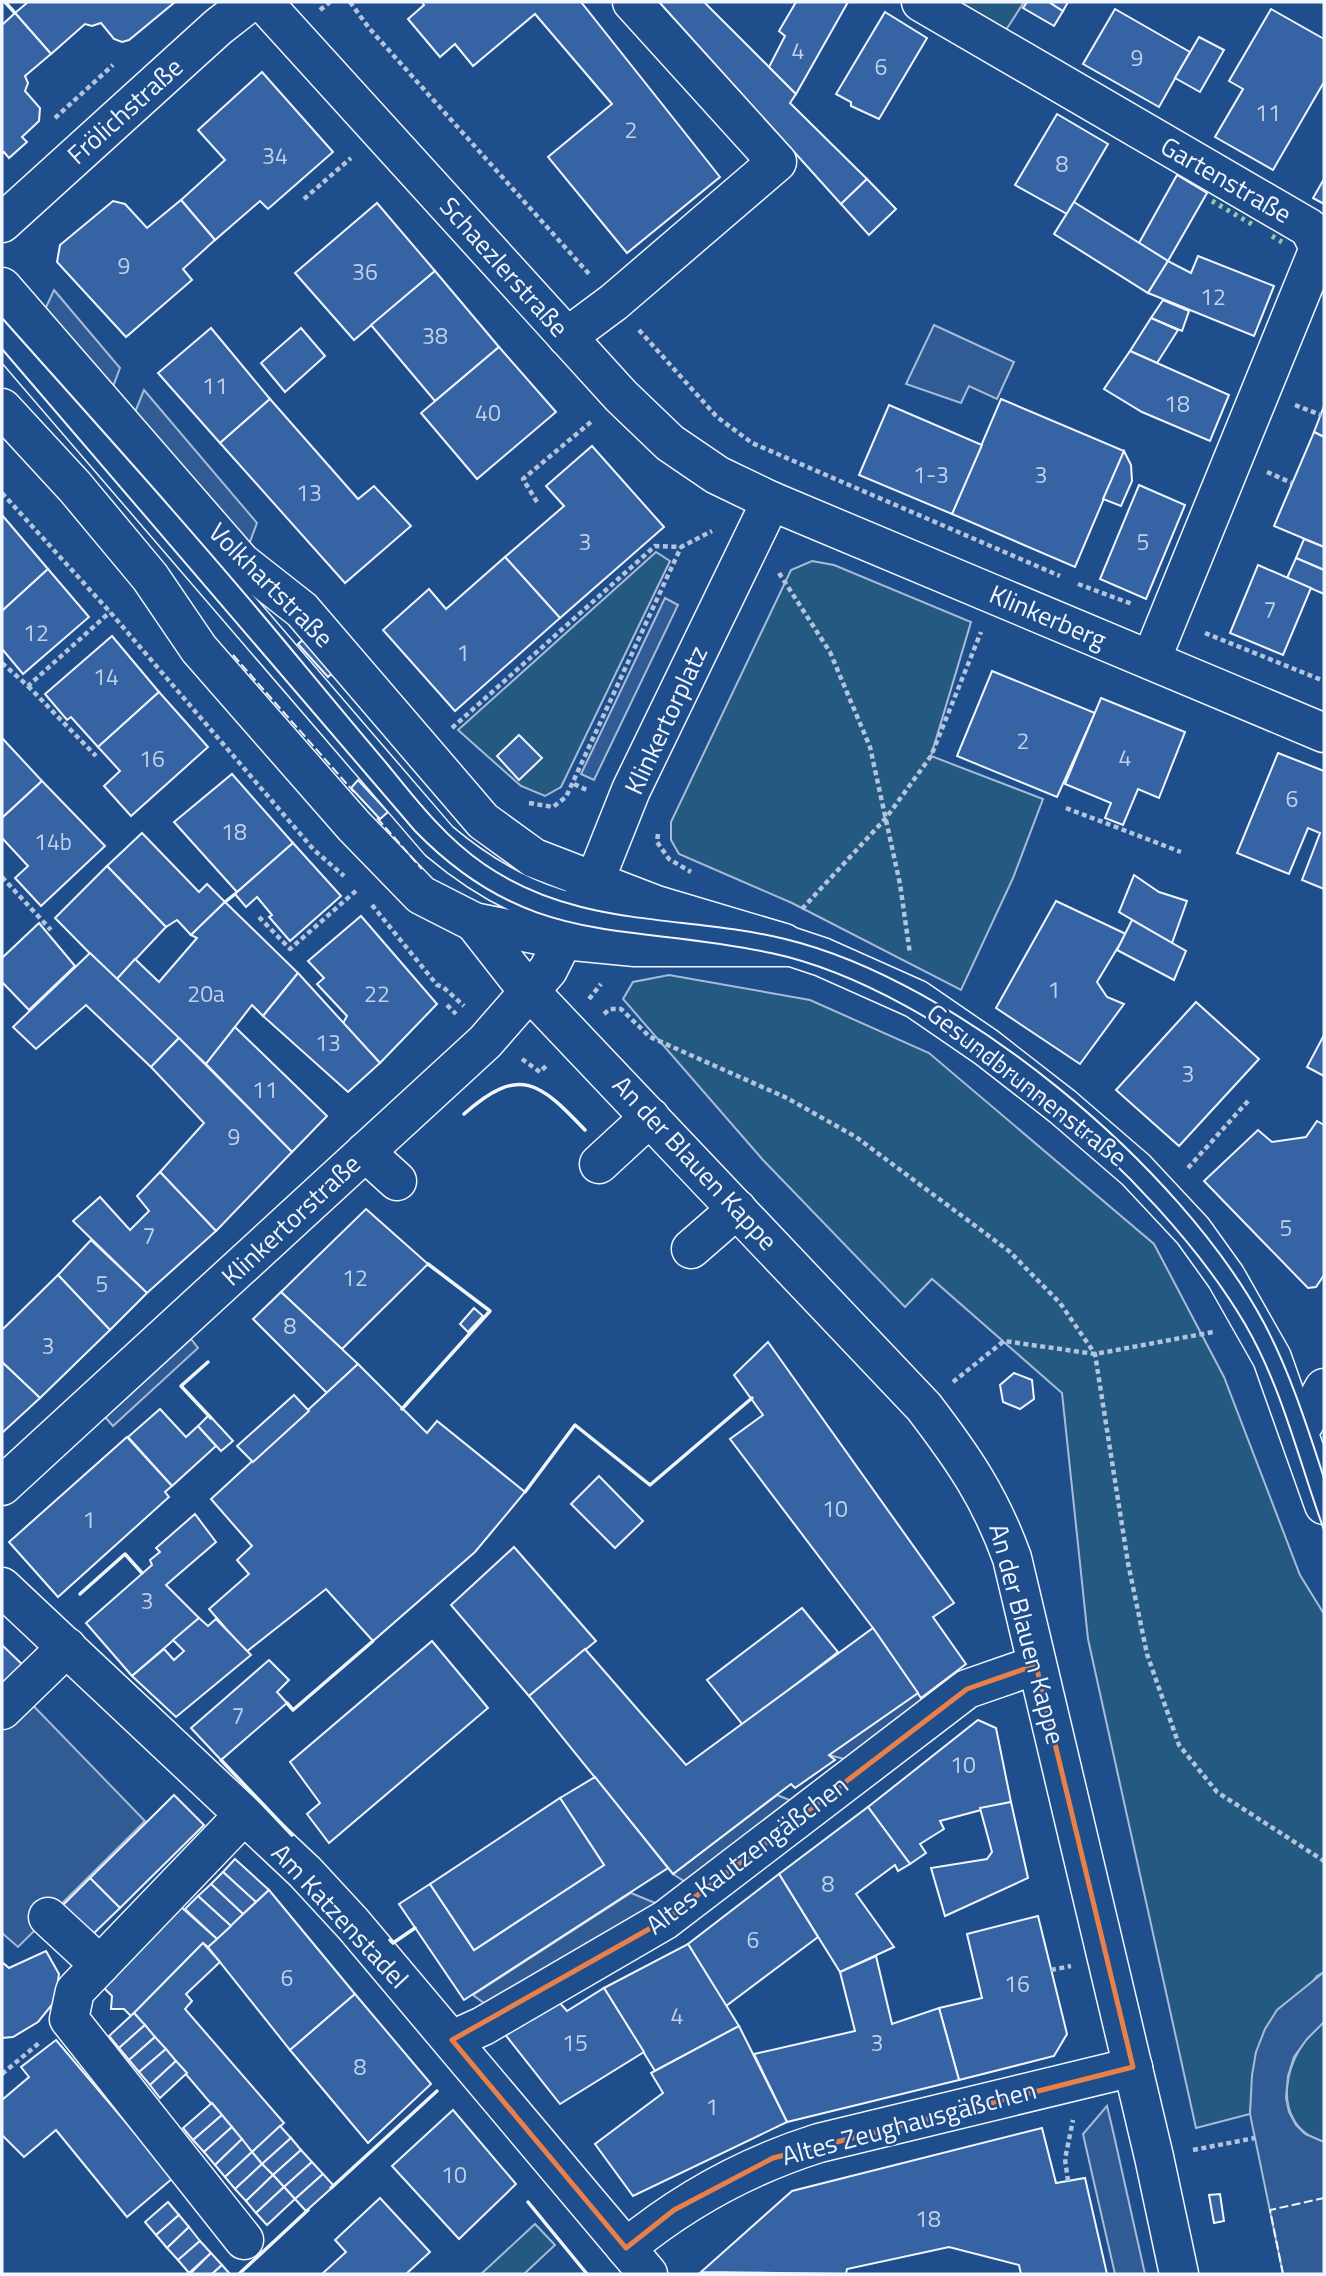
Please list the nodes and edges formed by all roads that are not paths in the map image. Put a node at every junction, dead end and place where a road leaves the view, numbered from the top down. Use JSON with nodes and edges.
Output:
{"nodes":[{"id":1,"x":250,"y":2,"type":"edge"},
{"id":2,"x":263,"y":2,"type":"edge"},
{"id":3,"x":632,"y":2,"type":"edge"},
{"id":4,"x":921,"y":2,"type":"edge"},
{"id":5,"x":2,"y":223,"type":"edge"},
{"id":6,"x":2,"y":287,"type":"edge"},
{"id":7,"x":2,"y":333,"type":"edge"},
{"id":8,"x":567,"y":337,"type":"junction"},
{"id":9,"x":2,"y":408,"type":"edge"},
{"id":10,"x":771,"y":501,"type":"junction"},
{"id":11,"x":1151,"y":660,"type":"junction"},
{"id":12,"x":1324,"y":733,"type":"edge"},
{"id":13,"x":593,"y":881,"type":"junction"},
{"id":14,"x":474,"y":922,"type":"junction"},
{"id":15,"x":569,"y":928,"type":"junction"},
{"id":16,"x":783,"y":943,"type":"junction"},
{"id":17,"x":530,"y":992,"type":"junction"},
{"id":18,"x":650,"y":1117,"type":"junction"},
{"id":19,"x":365,"y":1152,"type":"junction"},
{"id":20,"x":599,"y":1164,"type":"dead end"},
{"id":21,"x":397,"y":1181,"type":"dead end"},
{"id":22,"x":737,"y":1209,"type":"junction"},
{"id":23,"x":691,"y":1249,"type":"dead end"},
{"id":24,"x":1324,"y":1388,"type":"edge"},
{"id":25,"x":1298,"y":1425,"type":"junction"},
{"id":26,"x":2,"y":1486,"type":"edge"},
{"id":27,"x":1324,"y":1504,"type":"edge"},
{"id":28,"x":2,"y":1587,"type":"edge"},
{"id":29,"x":67,"y":1647,"type":"junction"},
{"id":30,"x":1036,"y":1665,"type":"junction"},
{"id":31,"x":2,"y":1710,"type":"edge"},
{"id":32,"x":243,"y":1816,"type":"junction"},
{"id":33,"x":48,"y":1917,"type":"dead end"},
{"id":34,"x":100,"y":1965,"type":"junction"},
{"id":35,"x":452,"y":2040,"type":"junction"},
{"id":36,"x":1133,"y":2067,"type":"junction"},
{"id":37,"x":244,"y":2240,"type":"dead end"},
{"id":38,"x":637,"y":2261,"type":"edge"},
{"id":39,"x":1179,"y":2274,"type":"edge"}],
"edges":[{"from":1,"to":5,"type":"street","name":"Frölichstraße"},
{"from":2,"to":8,"type":"street","name":"Schaezlerstraße"},
{"from":3,"to":8,"type":"street"},
{"from":4,"to":11,"type":"street","name":"Gartenstraße"},
{"from":6,"to":13,"type":"street","name":"Volkhartstraße"},
{"from":7,"to":15,"type":"street"},
{"from":8,"to":10,"type":"street","name":"Schaezlerstraße"},
{"from":9,"to":14,"type":"street"},
{"from":10,"to":11,"type":"street","name":"Klinkerberg"},
{"from":10,"to":13,"type":"street","name":"Klinkertorplatz"},
{"from":11,"to":12,"type":"street","name":"Klinkerberg"},
{"from":13,"to":15,"type":"street","name":"Klinkertorplatz"},
{"from":13,"to":16,"type":"street","name":"Gesundbrunnenstraße"},
{"from":14,"to":15,"type":"street"},
{"from":14,"to":17,"type":"street"},
{"from":15,"to":16,"type":"street","name":"Gesundbrunnenstraße"},
{"from":15,"to":17,"type":"street","name":"Klinkertorstraße"},
{"from":16,"to":25,"type":"street","name":"Gesundbrunnenstraße"},
{"from":17,"to":18,"type":"street","name":"An der Blauen Kappe"},
{"from":17,"to":19,"type":"street","name":"Klinkertorstraße"},
{"from":18,"to":20,"type":"street"},
{"from":18,"to":22,"type":"street","name":"An der Blauen Kappe"},
{"from":19,"to":21,"type":"street"},
{"from":19,"to":26,"type":"street","name":"Klinkertorstraße"},
{"from":22,"to":23,"type":"street"},
{"from":22,"to":30,"type":"street","name":"An der Blauen Kappe"},
{"from":24,"to":25,"type":"street"},
{"from":25,"to":27,"type":"street","name":"Gesundbrunnenstraße"},
{"from":28,"to":29,"type":"street","name":"Am Katzenstadel"},
{"from":29,"to":31,"type":"street"},
{"from":29,"to":32,"type":"street","name":"Am Katzenstadel"},
{"from":30,"to":35,"type":"street","name":"Altes Kautzengäßchen"},
{"from":30,"to":36,"type":"street","name":"An der Blauen Kappe"},
{"from":32,"to":34,"type":"street"},
{"from":32,"to":35,"type":"street","name":"Am Katzenstadel"},
{"from":33,"to":34,"type":"street"},
{"from":34,"to":37,"type":"street"},
{"from":35,"to":38,"type":"street","name":"Am Katzenstadel"},
{"from":36,"to":38,"type":"street","name":"Altes Zeughausgäßchen"},
{"from":36,"to":39,"type":"street","name":"An der Blauen Kappe"}]}
